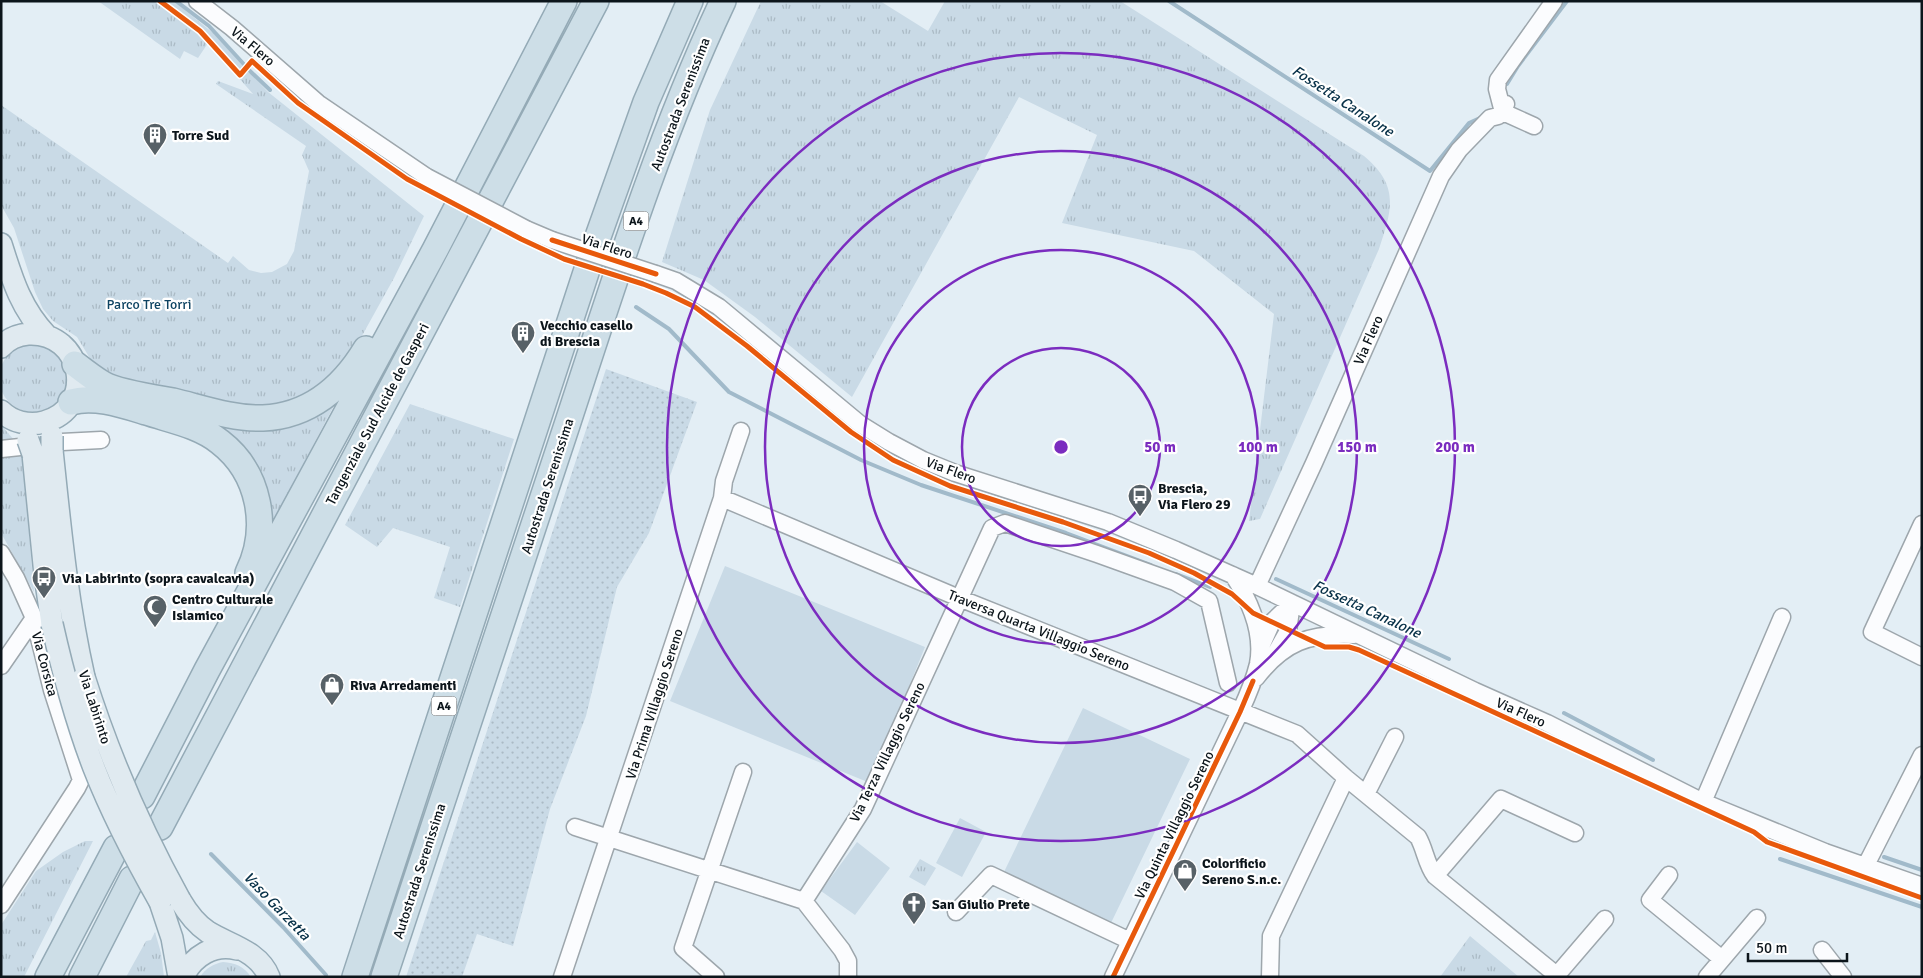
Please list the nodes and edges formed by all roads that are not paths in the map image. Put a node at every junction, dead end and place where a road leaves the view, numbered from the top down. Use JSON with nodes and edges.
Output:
{"nodes":[{"id":1,"x":197,"y":1,"type":"edge"},
{"id":2,"x":596,"y":1,"type":"edge"},
{"id":3,"x":690,"y":1,"type":"edge"},
{"id":4,"x":723,"y":1,"type":"edge"},
{"id":5,"x":1554,"y":1,"type":"edge"},
{"id":6,"x":561,"y":8,"type":"edge"},
{"id":7,"x":1504,"y":108,"type":"junction"},
{"id":8,"x":1534,"y":126,"type":"dead end"},
{"id":9,"x":1,"y":244,"type":"edge"},
{"id":10,"x":435,"y":250,"type":"junction"},
{"id":11,"x":47,"y":336,"type":"junction"},
{"id":12,"x":1,"y":347,"type":"edge"},
{"id":13,"x":75,"y":364,"type":"junction"},
{"id":14,"x":7,"y":415,"type":"edge"},
{"id":15,"x":741,"y":431,"type":"dead end"},
{"id":16,"x":47,"y":436,"type":"junction"},
{"id":17,"x":101,"y":440,"type":"dead end"},
{"id":18,"x":1,"y":449,"type":"edge"},
{"id":19,"x":722,"y":498,"type":"junction"},
{"id":20,"x":1922,"y":524,"type":"edge"},
{"id":21,"x":1,"y":553,"type":"edge"},
{"id":22,"x":1234,"y":576,"type":"junction"},
{"id":23,"x":1257,"y":586,"type":"junction"},
{"id":24,"x":959,"y":598,"type":"junction"},
{"id":25,"x":1292,"y":602,"type":"junction"},
{"id":26,"x":1782,"y":618,"type":"dead end"},
{"id":27,"x":43,"y":621,"type":"junction"},
{"id":28,"x":1361,"y":635,"type":"junction"},
{"id":29,"x":1266,"y":654,"type":"junction"},
{"id":30,"x":1922,"y":657,"type":"edge"},
{"id":31,"x":1,"y":666,"type":"edge"},
{"id":32,"x":207,"y":670,"type":"junction"},
{"id":33,"x":1228,"y":682,"type":"dead end"},
{"id":34,"x":1240,"y":712,"type":"junction"},
{"id":35,"x":1395,"y":737,"type":"dead end"},
{"id":36,"x":1922,"y":755,"type":"edge"},
{"id":37,"x":743,"y":772,"type":"dead end"},
{"id":38,"x":1346,"y":778,"type":"junction"},
{"id":39,"x":1366,"y":794,"type":"junction"},
{"id":40,"x":142,"y":796,"type":"dead end"},
{"id":41,"x":1703,"y":802,"type":"junction"},
{"id":42,"x":160,"y":827,"type":"dead end"},
{"id":43,"x":575,"y":827,"type":"dead end"},
{"id":44,"x":1575,"y":832,"type":"dead end"},
{"id":45,"x":610,"y":837,"type":"junction"},
{"id":46,"x":116,"y":848,"type":"dead end"},
{"id":47,"x":1865,"y":867,"type":"junction"},
{"id":48,"x":710,"y":870,"type":"junction"},
{"id":49,"x":1669,"y":875,"type":"dead end"},
{"id":50,"x":1435,"y":876,"type":"junction"},
{"id":51,"x":132,"y":879,"type":"dead end"},
{"id":52,"x":1922,"y":886,"type":"edge"},
{"id":53,"x":804,"y":901,"type":"junction"},
{"id":54,"x":1,"y":905,"type":"edge"},
{"id":55,"x":956,"y":912,"type":"dead end"},
{"id":56,"x":1757,"y":918,"type":"dead end"},
{"id":57,"x":1606,"y":919,"type":"dead end"},
{"id":58,"x":1130,"y":941,"type":"junction"},
{"id":59,"x":1822,"y":950,"type":"dead end"},
{"id":60,"x":244,"y":951,"type":"junction"},
{"id":61,"x":1722,"y":959,"type":"junction"},
{"id":62,"x":1558,"y":976,"type":"edge"},
{"id":63,"x":48,"y":977,"type":"edge"},
{"id":64,"x":82,"y":977,"type":"edge"},
{"id":65,"x":179,"y":977,"type":"edge"},
{"id":66,"x":183,"y":977,"type":"edge"},
{"id":67,"x":268,"y":977,"type":"edge"},
{"id":68,"x":355,"y":977,"type":"edge"},
{"id":69,"x":384,"y":977,"type":"edge"},
{"id":70,"x":562,"y":977,"type":"edge"},
{"id":71,"x":716,"y":977,"type":"edge"},
{"id":72,"x":848,"y":977,"type":"edge"},
{"id":73,"x":1113,"y":977,"type":"edge"},
{"id":74,"x":1270,"y":977,"type":"edge"},
{"id":75,"x":1707,"y":977,"type":"edge"},
{"id":76,"x":1843,"y":977,"type":"edge"}],
"edges":[{"from":1,"to":22,"type":"street","name":"Via Flero","bridge":true},
{"from":2,"to":42,"type":"highway","name":"Tangenziale Sud Alcide de Gasperi"},
{"from":3,"to":68,"type":"highway","name":"Autostrada Serenissima","number":"A4"},
{"from":4,"to":69,"type":"highway","name":"Autostrada Serenissima","number":"A4"},
{"from":5,"to":7,"type":"street"},
{"from":6,"to":10,"type":"highway","name":"Tangenziale Sud Alcide de Gasperi"},
{"from":7,"to":8,"type":"street"},
{"from":7,"to":23,"type":"street","name":"Via Flero"},
{"from":9,"to":11,"type":"main road"},
{"from":10,"to":13,"type":"highway"},
{"from":10,"to":32,"type":"highway","name":"Tangenziale Sud Alcide de Gasperi"},
{"from":11,"to":12,"type":"main road"},
{"from":11,"to":13,"type":"main road"},
{"from":13,"to":16,"type":"main road","name":"Via Labirinto"},
{"from":14,"to":16,"type":"main road"},
{"from":14,"to":16,"type":"main road"},
{"from":15,"to":19,"type":"street","name":"Via Prima Villaggio Sereno"},
{"from":16,"to":17,"type":"street"},
{"from":16,"to":18,"type":"street"},
{"from":16,"to":27,"type":"main road","name":"Via Labirinto"},
{"from":16,"to":32,"type":"highway"},
{"from":16,"to":60,"type":"main road","name":"Via Labirinto","bridge":true},
{"from":19,"to":24,"type":"street","name":"Traversa Quarta Villaggio Sereno"},
{"from":19,"to":45,"type":"street","name":"Via Prima Villaggio Sereno"},
{"from":20,"to":30,"type":"street"},
{"from":21,"to":27,"type":"street","name":"Via Corsica"},
{"from":22,"to":23,"type":"street","name":"Via Flero"},
{"from":22,"to":29,"type":"street"},
{"from":23,"to":25,"type":"street","name":"Via Flero"},
{"from":24,"to":33,"type":"street"},
{"from":24,"to":34,"type":"street","name":"Traversa Quarta Villaggio Sereno"},
{"from":24,"to":53,"type":"street","name":"Via Terza Villaggio Sereno"},
{"from":25,"to":28,"type":"street","name":"Via Flero"},
{"from":25,"to":29,"type":"street","name":"Via Quinta Villaggio Sereno"},
{"from":26,"to":41,"type":"street"},
{"from":27,"to":31,"type":"street"},
{"from":27,"to":54,"type":"street","name":"Via Corsica"},
{"from":27,"to":65,"type":"main road","name":"Via Labirinto","bridge":true},
{"from":28,"to":29,"type":"street","name":"Via Quinta Villaggio Sereno"},
{"from":28,"to":41,"type":"street","name":"Via Flero"},
{"from":29,"to":34,"type":"street","name":"Via Quinta Villaggio Sereno"},
{"from":32,"to":40,"type":"highway","name":"Tangenziale Sud Alcide de Gasperi"},
{"from":34,"to":38,"type":"street","name":"Traversa Quarta Villaggio Sereno"},
{"from":34,"to":58,"type":"street","name":"Via Quinta Villaggio Sereno"},
{"from":35,"to":39,"type":"street"},
{"from":36,"to":47,"type":"street"},
{"from":37,"to":48,"type":"street"},
{"from":38,"to":39,"type":"street","name":"Traversa Quarta Villaggio Sereno"},
{"from":38,"to":74,"type":"street"},
{"from":39,"to":50,"type":"street","name":"Traversa Quarta Villaggio Sereno"},
{"from":41,"to":47,"type":"street","name":"Via Flero"},
{"from":43,"to":45,"type":"street"},
{"from":44,"to":50,"type":"street"},
{"from":45,"to":48,"type":"street"},
{"from":45,"to":70,"type":"street","name":"Via Prima Villaggio Sereno"},
{"from":46,"to":63,"type":"highway"},
{"from":47,"to":52,"type":"street","name":"Via Flero"},
{"from":48,"to":53,"type":"street"},
{"from":48,"to":71,"type":"street"},
{"from":49,"to":61,"type":"street"},
{"from":50,"to":62,"type":"street","name":"Traversa Quarta Villaggio Sereno"},
{"from":51,"to":64,"type":"highway"},
{"from":53,"to":72,"type":"street"},
{"from":55,"to":58,"type":"street"},
{"from":56,"to":61,"type":"street"},
{"from":57,"to":62,"type":"street","name":"Traversa Quarta Villaggio Sereno"},
{"from":58,"to":73,"type":"street","name":"Via Quinta Villaggio Sereno"},
{"from":59,"to":76,"type":"street"},
{"from":60,"to":66,"type":"main road"},
{"from":60,"to":67,"type":"main road","name":"Via Labirinto"},
{"from":61,"to":75,"type":"street"}]}
